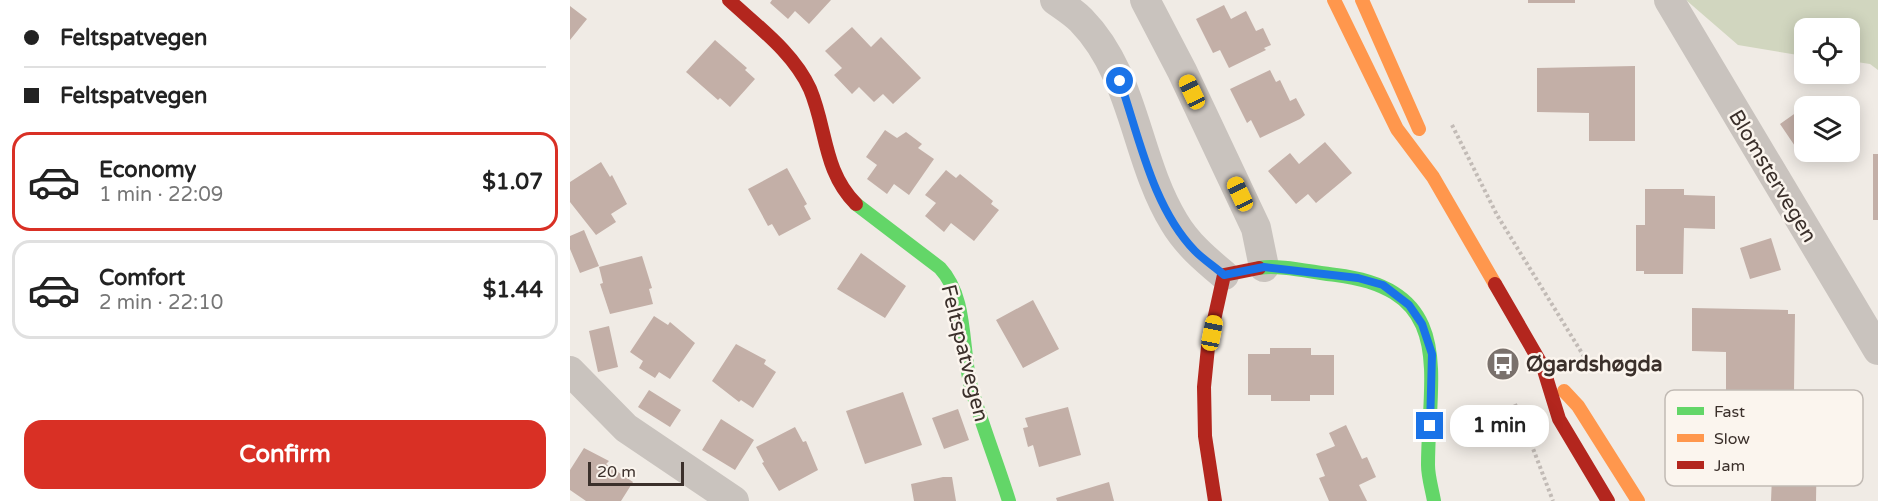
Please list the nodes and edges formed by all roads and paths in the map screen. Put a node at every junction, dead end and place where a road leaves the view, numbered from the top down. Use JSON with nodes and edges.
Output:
{"nodes":[{"id":1,"x":729,"y":0,"type":"edge"},
{"id":2,"x":1055,"y":0,"type":"edge"},
{"id":3,"x":1145,"y":0,"type":"edge"},
{"id":4,"x":1334,"y":0,"type":"edge"},
{"id":5,"x":1362,"y":0,"type":"edge"},
{"id":6,"x":1669,"y":0,"type":"edge"},
{"id":7,"x":1447,"y":116,"type":"dead end"},
{"id":8,"x":1433,"y":177,"type":"junction"},
{"id":9,"x":1264,"y":267,"type":"junction"},
{"id":10,"x":1224,"y":275,"type":"junction"},
{"id":11,"x":1878,"y":350,"type":"edge"},
{"id":12,"x":1543,"y":367,"type":"junction"},
{"id":13,"x":570,"y":371,"type":"edge"},
{"id":14,"x":1597,"y":379,"type":"dead end"},
{"id":15,"x":1515,"y":404,"type":"dead end"},
{"id":16,"x":1524,"y":426,"type":"dead end"},
{"id":17,"x":1529,"y":437,"type":"dead end"},
{"id":18,"x":734,"y":501,"type":"edge"},
{"id":19,"x":1009,"y":501,"type":"edge"},
{"id":20,"x":1215,"y":501,"type":"edge"},
{"id":21,"x":1434,"y":501,"type":"edge"},
{"id":22,"x":1553,"y":501,"type":"edge"},
{"id":23,"x":1608,"y":501,"type":"edge"},
{"id":24,"x":1638,"y":501,"type":"edge"}],
"edges":[{"from":1,"to":19,"type":"street","name":"Feltspatvegen"},
{"from":2,"to":10,"type":"street"},
{"from":3,"to":9,"type":"street"},
{"from":4,"to":8,"type":"street"},
{"from":5,"to":8,"type":"street"},
{"from":6,"to":11,"type":"street","name":"Blomstervegen"},
{"from":7,"to":14,"type":"path"},
{"from":8,"to":12,"type":"street"},
{"from":9,"to":10,"type":"street"},
{"from":9,"to":21,"type":"street"},
{"from":10,"to":20,"type":"street"},
{"from":12,"to":23,"type":"street"},
{"from":12,"to":24,"type":"street"},
{"from":13,"to":18,"type":"street"},
{"from":15,"to":16,"type":"path"},
{"from":17,"to":22,"type":"path"}]}
